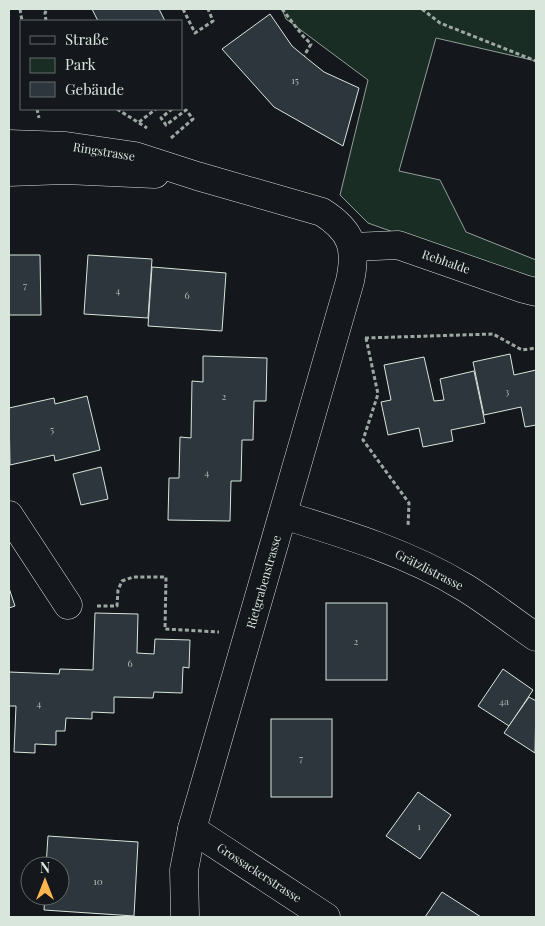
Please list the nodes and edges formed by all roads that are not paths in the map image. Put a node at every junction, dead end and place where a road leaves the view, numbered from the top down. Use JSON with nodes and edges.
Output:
{"nodes":[{"id":1,"x":9,"y":144,"type":"edge"},
{"id":2,"x":9,"y":172,"type":"edge"},
{"id":3,"x":197,"y":176,"type":"junction"},
{"id":4,"x":353,"y":247,"type":"junction"},
{"id":5,"x":536,"y":292,"type":"edge"},
{"id":6,"x":9,"y":515,"type":"edge"},
{"id":7,"x":283,"y":515,"type":"junction"},
{"id":8,"x":68,"y":605,"type":"road end"},
{"id":9,"x":536,"y":637,"type":"edge"},
{"id":10,"x":192,"y":829,"type":"junction"},
{"id":11,"x":185,"y":917,"type":"edge"},
{"id":12,"x":326,"y":917,"type":"edge"}],
"edges":[{"from":1,"to":3,"type":"street","name":"Ringstrasse"},
{"from":2,"to":3,"type":"street","name":"Ringstrasse"},
{"from":3,"to":4,"type":"street","name":"Ringstrasse"},
{"from":4,"to":5,"type":"street","name":"Rebhalde"},
{"from":4,"to":7,"type":"street","name":"Rietgrabenstrasse"},
{"from":6,"to":8,"type":"street"},
{"from":7,"to":9,"type":"street","name":"Grätzlistrasse"},
{"from":7,"to":10,"type":"street","name":"Rietgrabenstrasse"},
{"from":10,"to":11,"type":"street","name":"Rietgrabenstrasse"},
{"from":10,"to":12,"type":"street","name":"Grossackerstrasse"}]}
